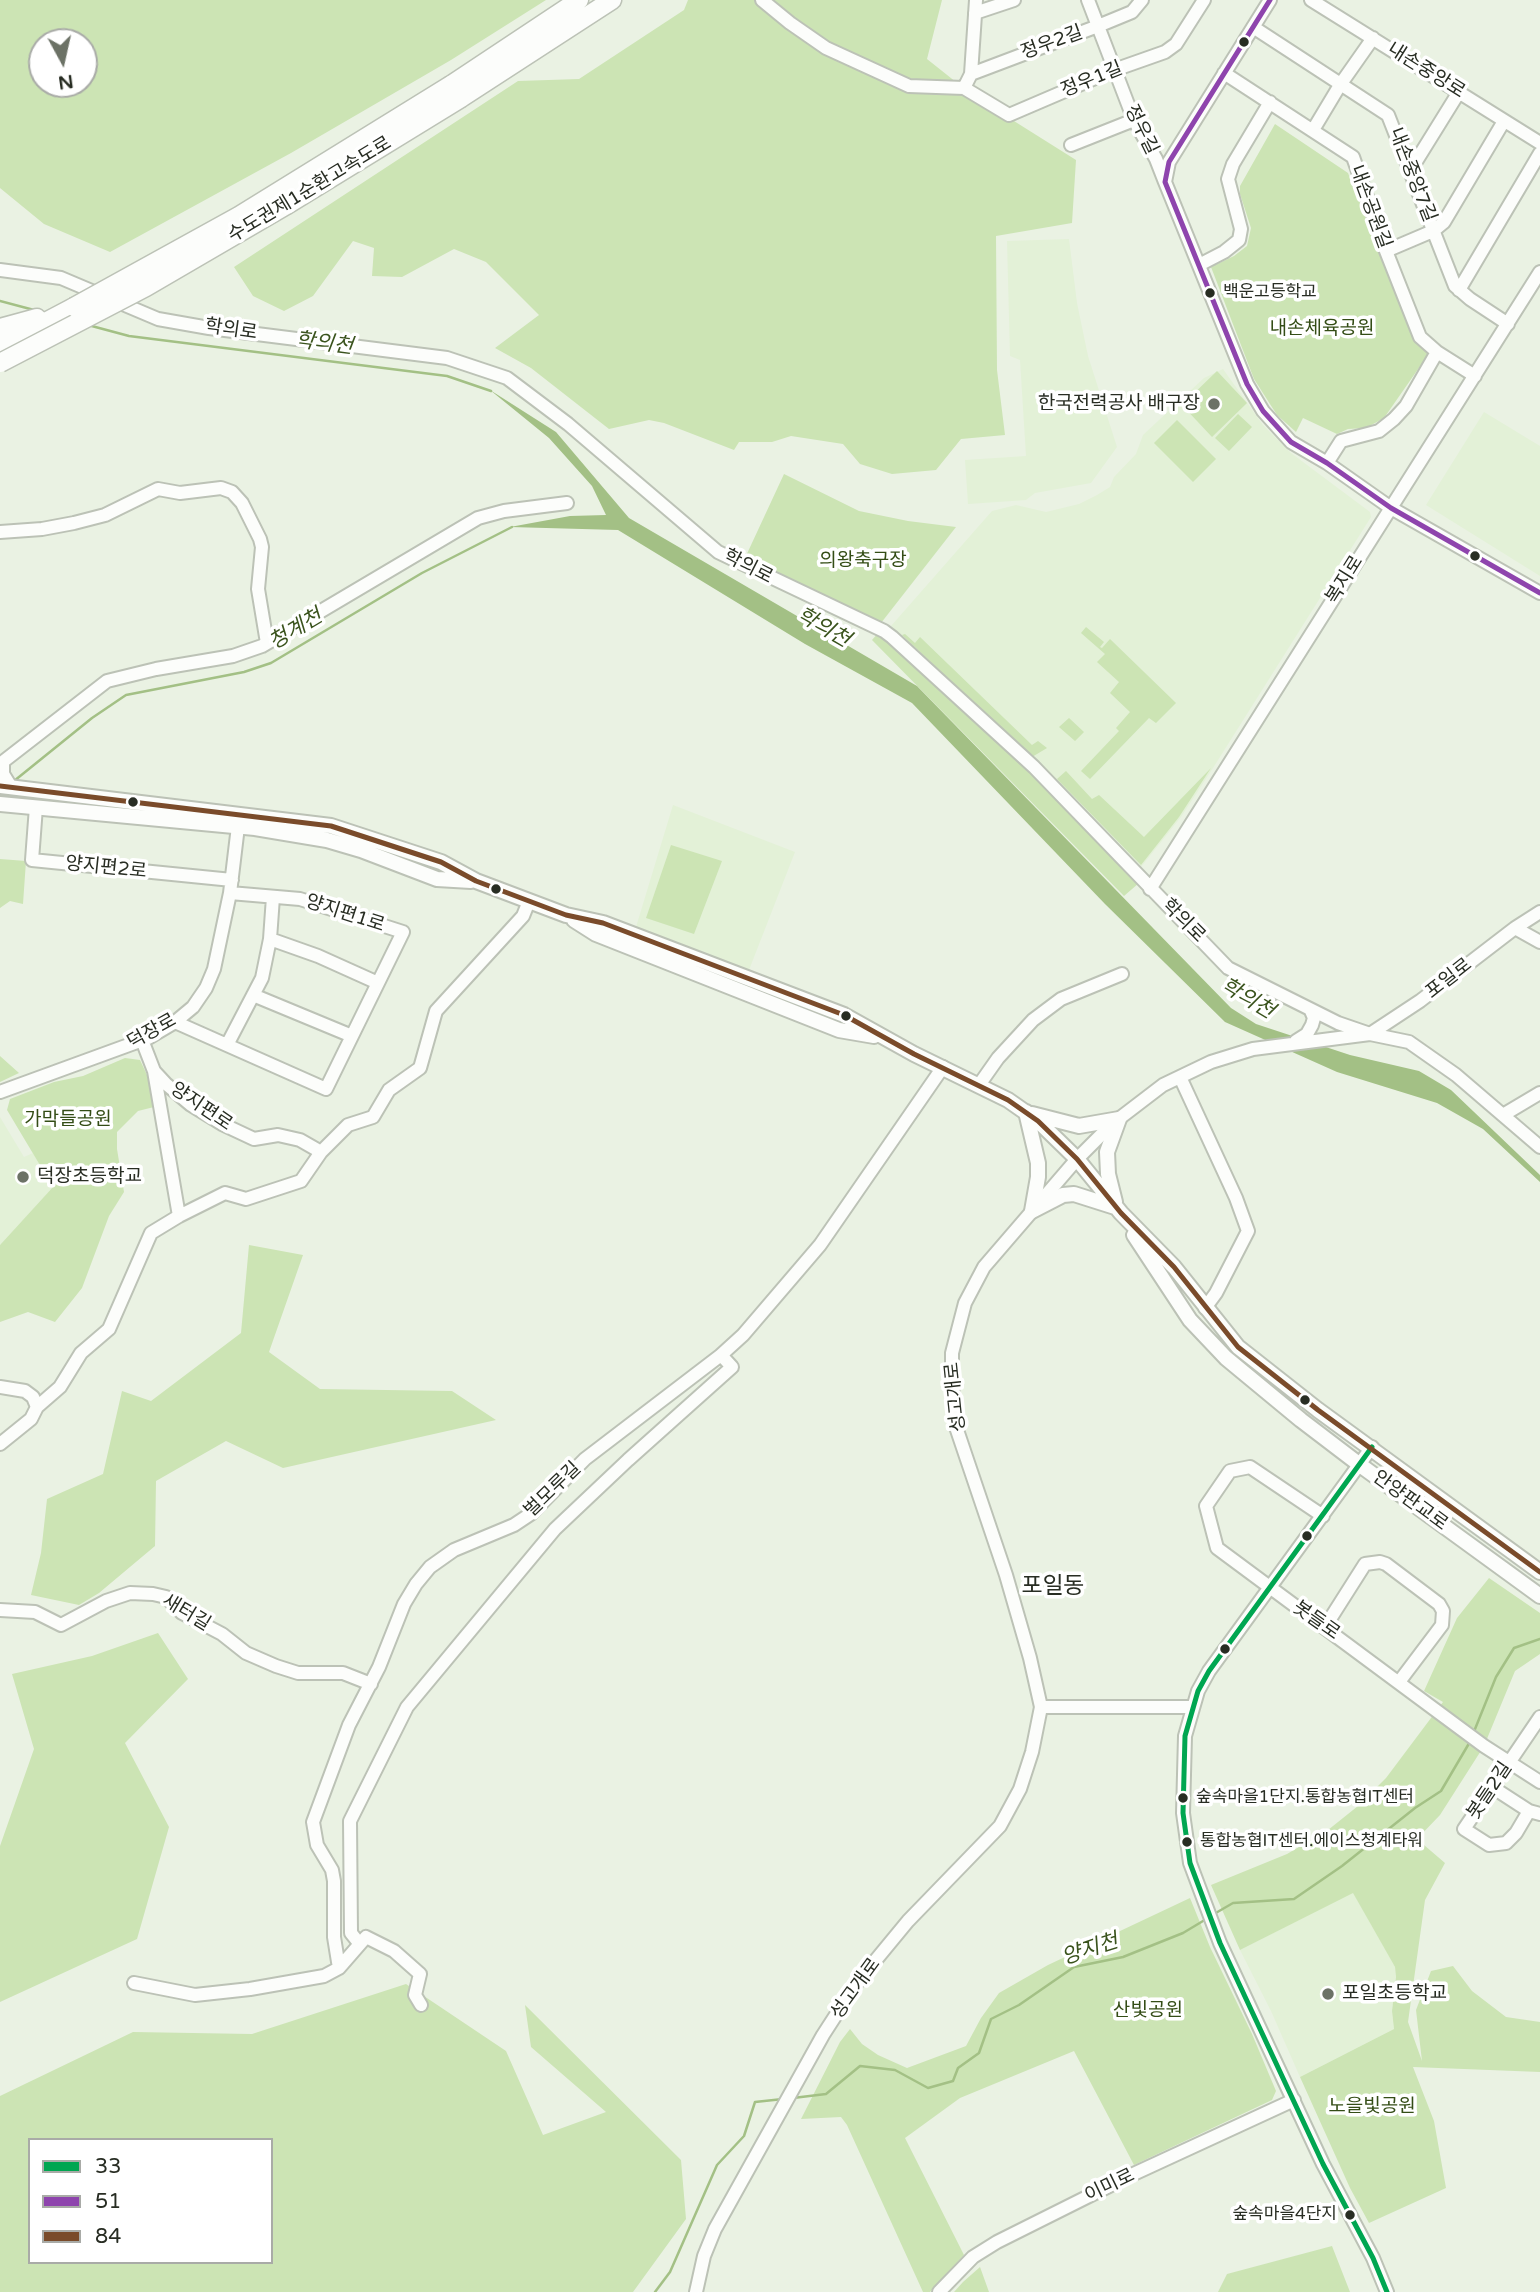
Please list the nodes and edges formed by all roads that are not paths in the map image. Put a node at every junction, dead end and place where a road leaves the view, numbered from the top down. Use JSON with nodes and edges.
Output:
{"nodes":[{"id":1,"x":579,"y":0,"type":"edge"},
{"id":2,"x":611,"y":0,"type":"edge"},
{"id":3,"x":762,"y":0,"type":"edge"},
{"id":4,"x":1014,"y":0,"type":"edge"},
{"id":5,"x":1088,"y":0,"type":"edge"},
{"id":6,"x":1142,"y":0,"type":"edge"},
{"id":7,"x":1203,"y":0,"type":"edge"},
{"id":8,"x":1270,"y":0,"type":"edge"},
{"id":9,"x":1311,"y":0,"type":"edge"},
{"id":10,"x":975,"y":7,"type":"edge"},
{"id":11,"x":1098,"y":26,"type":"junction"},
{"id":12,"x":1253,"y":27,"type":"junction"},
{"id":13,"x":1373,"y":38,"type":"junction"},
{"id":14,"x":1114,"y":70,"type":"junction"},
{"id":15,"x":1224,"y":73,"type":"junction"},
{"id":16,"x":971,"y":74,"type":"junction"},
{"id":17,"x":1340,"y":85,"type":"junction"},
{"id":18,"x":964,"y":88,"type":"junction"},
{"id":19,"x":456,"y":91,"type":"junction"},
{"id":20,"x":1459,"y":92,"type":"junction"},
{"id":21,"x":1270,"y":102,"type":"junction"},
{"id":22,"x":1135,"y":120,"type":"junction"},
{"id":23,"x":1504,"y":121,"type":"junction"},
{"id":24,"x":1313,"y":130,"type":"junction"},
{"id":25,"x":1540,"y":143,"type":"edge"},
{"id":26,"x":1071,"y":145,"type":"dead end"},
{"id":27,"x":1540,"y":153,"type":"edge"},
{"id":28,"x":1410,"y":171,"type":"junction"},
{"id":29,"x":1165,"y":182,"type":"junction"},
{"id":30,"x":1433,"y":232,"type":"junction"},
{"id":31,"x":1386,"y":251,"type":"junction"},
{"id":32,"x":1199,"y":265,"type":"junction"},
{"id":33,"x":0,"y":270,"type":"edge"},
{"id":34,"x":1540,"y":272,"type":"edge"},
{"id":35,"x":1459,"y":290,"type":"junction"},
{"id":36,"x":74,"y":307,"type":"junction"},
{"id":37,"x":1508,"y":324,"type":"junction"},
{"id":38,"x":0,"y":328,"type":"edge"},
{"id":39,"x":0,"y":346,"type":"edge"},
{"id":40,"x":1437,"y":352,"type":"junction"},
{"id":41,"x":0,"y":363,"type":"edge"},
{"id":42,"x":1475,"y":376,"type":"junction"},
{"id":43,"x":1326,"y":463,"type":"junction"},
{"id":44,"x":567,"y":503,"type":"dead end"},
{"id":45,"x":1391,"y":508,"type":"junction"},
{"id":46,"x":0,"y":532,"type":"edge"},
{"id":47,"x":1540,"y":593,"type":"edge"},
{"id":48,"x":267,"y":643,"type":"junction"},
{"id":49,"x":3,"y":775,"type":"edge"},
{"id":50,"x":0,"y":804,"type":"edge"},
{"id":51,"x":36,"y":807,"type":"junction"},
{"id":52,"x":239,"y":821,"type":"junction"},
{"id":53,"x":231,"y":887,"type":"junction"},
{"id":54,"x":1150,"y":889,"type":"junction"},
{"id":55,"x":273,"y":897,"type":"junction"},
{"id":56,"x":529,"y":901,"type":"junction"},
{"id":57,"x":1540,"y":912,"type":"edge"},
{"id":58,"x":1515,"y":928,"type":"junction"},
{"id":59,"x":270,"y":939,"type":"junction"},
{"id":60,"x":1540,"y":942,"type":"edge"},
{"id":61,"x":1122,"y":974,"type":"dead end"},
{"id":62,"x":378,"y":983,"type":"junction"},
{"id":63,"x":253,"y":995,"type":"junction"},
{"id":64,"x":1312,"y":1014,"type":"junction"},
{"id":65,"x":175,"y":1022,"type":"junction"},
{"id":66,"x":1370,"y":1034,"type":"junction"},
{"id":67,"x":352,"y":1037,"type":"junction"},
{"id":68,"x":142,"y":1041,"type":"junction"},
{"id":69,"x":1295,"y":1043,"type":"junction"},
{"id":70,"x":227,"y":1045,"type":"junction"},
{"id":71,"x":943,"y":1067,"type":"junction"},
{"id":72,"x":154,"y":1071,"type":"junction"},
{"id":73,"x":1180,"y":1077,"type":"junction"},
{"id":74,"x":979,"y":1085,"type":"junction"},
{"id":75,"x":0,"y":1092,"type":"edge"},
{"id":76,"x":1540,"y":1093,"type":"edge"},
{"id":77,"x":1026,"y":1112,"type":"junction"},
{"id":78,"x":1503,"y":1115,"type":"junction"},
{"id":79,"x":1119,"y":1119,"type":"junction"},
{"id":80,"x":1540,"y":1147,"type":"edge"},
{"id":81,"x":321,"y":1152,"type":"junction"},
{"id":82,"x":1077,"y":1159,"type":"junction"},
{"id":83,"x":1118,"y":1210,"type":"junction"},
{"id":84,"x":1032,"y":1211,"type":"junction"},
{"id":85,"x":179,"y":1216,"type":"junction"},
{"id":86,"x":1205,"y":1308,"type":"junction"},
{"id":87,"x":721,"y":1355,"type":"junction"},
{"id":88,"x":0,"y":1387,"type":"edge"},
{"id":89,"x":37,"y":1407,"type":"junction"},
{"id":90,"x":0,"y":1444,"type":"edge"},
{"id":91,"x":1372,"y":1447,"type":"junction"},
{"id":92,"x":1360,"y":1465,"type":"junction"},
{"id":93,"x":1323,"y":1516,"type":"junction"},
{"id":94,"x":1540,"y":1572,"type":"edge"},
{"id":95,"x":1270,"y":1589,"type":"junction"},
{"id":96,"x":1540,"y":1596,"type":"edge"},
{"id":97,"x":0,"y":1610,"type":"edge"},
{"id":98,"x":1325,"y":1627,"type":"junction"},
{"id":99,"x":1399,"y":1682,"type":"junction"},
{"id":100,"x":371,"y":1684,"type":"junction"},
{"id":101,"x":1041,"y":1707,"type":"junction"},
{"id":102,"x":1193,"y":1707,"type":"junction"},
{"id":103,"x":1540,"y":1717,"type":"edge"},
{"id":104,"x":1536,"y":1733,"type":"edge"},
{"id":105,"x":1509,"y":1764,"type":"junction"},
{"id":106,"x":1540,"y":1782,"type":"edge"},
{"id":107,"x":1492,"y":1787,"type":"junction"},
{"id":108,"x":1535,"y":1812,"type":"edge"},
{"id":109,"x":359,"y":1943,"type":"junction"},
{"id":110,"x":339,"y":1968,"type":"junction"},
{"id":111,"x":134,"y":1983,"type":"dead end"},
{"id":112,"x":421,"y":2005,"type":"dead end"},
{"id":113,"x":1294,"y":2100,"type":"junction"},
{"id":114,"x":696,"y":2292,"type":"edge"},
{"id":115,"x":939,"y":2292,"type":"edge"},
{"id":116,"x":1387,"y":2292,"type":"edge"}],
"edges":[{"from":1,"to":19,"type":"highway","name":"수도권제1순환고속도로"},
{"from":2,"to":19,"type":"highway","name":"수도권제1순환고속도로"},
{"from":3,"to":18,"type":"street"},
{"from":4,"to":10,"type":"street"},
{"from":5,"to":11,"type":"street","name":"정우길"},
{"from":6,"to":11,"type":"street","name":"정우2길"},
{"from":7,"to":14,"type":"street","name":"정우1길"},
{"from":8,"to":12,"type":"street"},
{"from":9,"to":13,"type":"street","name":"내손중앙로"},
{"from":10,"to":16,"type":"street"},
{"from":11,"to":14,"type":"street","name":"정우길"},
{"from":11,"to":16,"type":"street","name":"정우2길"},
{"from":12,"to":15,"type":"street"},
{"from":12,"to":17,"type":"street","name":"내손중앙7길"},
{"from":13,"to":17,"type":"street"},
{"from":13,"to":20,"type":"street","name":"내손중앙로"},
{"from":14,"to":18,"type":"street","name":"정우1길"},
{"from":14,"to":22,"type":"street","name":"정우길"},
{"from":15,"to":21,"type":"street","name":"내손공원길"},
{"from":15,"to":29,"type":"street"},
{"from":16,"to":18,"type":"street"},
{"from":17,"to":24,"type":"street"},
{"from":17,"to":28,"type":"street","name":"내손중앙7길"},
{"from":19,"to":36,"type":"highway","name":"수도권제1순환고속도로","bridge":true},
{"from":19,"to":41,"type":"highway","name":"수도권제1순환고속도로","bridge":true},
{"from":20,"to":23,"type":"street","name":"내손중앙로"},
{"from":20,"to":28,"type":"street"},
{"from":21,"to":24,"type":"street","name":"내손공원길"},
{"from":21,"to":32,"type":"street"},
{"from":22,"to":26,"type":"street"},
{"from":22,"to":29,"type":"street","name":"정우길"},
{"from":23,"to":25,"type":"street","name":"내손중앙로"},
{"from":23,"to":30,"type":"street"},
{"from":24,"to":31,"type":"street","name":"내손공원길"},
{"from":27,"to":35,"type":"street"},
{"from":28,"to":30,"type":"street","name":"내손중앙7길"},
{"from":29,"to":32,"type":"street","name":"정우길"},
{"from":30,"to":31,"type":"street"},
{"from":30,"to":35,"type":"street","name":"내손중앙7길"},
{"from":31,"to":40,"type":"street","name":"내손공원길"},
{"from":32,"to":43,"type":"street","name":"정우길"},
{"from":33,"to":54,"type":"street","name":"학의로"},
{"from":34,"to":37,"type":"street","name":"복지로"},
{"from":35,"to":37,"type":"street","name":"내손중앙7길"},
{"from":36,"to":38,"type":"highway"},
{"from":36,"to":39,"type":"highway","name":"수도권제1순환고속도로"},
{"from":37,"to":42,"type":"street","name":"복지로"},
{"from":40,"to":42,"type":"street","name":"내손공원길"},
{"from":40,"to":43,"type":"street"},
{"from":42,"to":45,"type":"street","name":"복지로"},
{"from":43,"to":45,"type":"street","name":"정우길"},
{"from":44,"to":48,"type":"street"},
{"from":45,"to":47,"type":"street","name":"정우길"},
{"from":45,"to":54,"type":"street","name":"복지로"},
{"from":46,"to":48,"type":"street"},
{"from":48,"to":49,"type":"street"},
{"from":49,"to":52,"type":"main road","name":"안양판교로"},
{"from":50,"to":51,"type":"main road","name":"안양판교로"},
{"from":51,"to":52,"type":"main road","name":"안양판교로"},
{"from":51,"to":53,"type":"street","name":"양지편2로"},
{"from":52,"to":53,"type":"street","name":"덕장로"},
{"from":52,"to":56,"type":"main road","name":"안양판교로"},
{"from":53,"to":55,"type":"street","name":"양지편1로"},
{"from":53,"to":65,"type":"street","name":"덕장로"},
{"from":54,"to":64,"type":"street","name":"학의로"},
{"from":55,"to":59,"type":"street"},
{"from":55,"to":62,"type":"street","name":"양지편1로"},
{"from":56,"to":71,"type":"main road","name":"안양판교로"},
{"from":56,"to":81,"type":"street"},
{"from":57,"to":58,"type":"street","name":"포일로"},
{"from":58,"to":60,"type":"street"},
{"from":58,"to":66,"type":"street","name":"포일로"},
{"from":59,"to":62,"type":"street"},
{"from":59,"to":63,"type":"street"},
{"from":61,"to":74,"type":"street"},
{"from":62,"to":67,"type":"street","name":"양지편1로"},
{"from":63,"to":67,"type":"street"},
{"from":63,"to":70,"type":"street"},
{"from":64,"to":66,"type":"street","name":"학의로"},
{"from":64,"to":69,"type":"street"},
{"from":65,"to":68,"type":"street","name":"덕장로"},
{"from":65,"to":70,"type":"street","name":"양지편1로"},
{"from":66,"to":69,"type":"street","name":"포일로"},
{"from":66,"to":78,"type":"street","name":"학의로"},
{"from":67,"to":70,"type":"street","name":"양지편1로"},
{"from":68,"to":72,"type":"street","name":"양지편로"},
{"from":68,"to":75,"type":"street","name":"덕장로"},
{"from":69,"to":73,"type":"street","name":"포일로"},
{"from":71,"to":74,"type":"main road","name":"안양판교로"},
{"from":71,"to":87,"type":"street","name":"벌모루길"},
{"from":72,"to":81,"type":"street","name":"양지편로"},
{"from":72,"to":85,"type":"street"},
{"from":73,"to":79,"type":"street"},
{"from":73,"to":86,"type":"street"},
{"from":74,"to":77,"type":"main road","name":"안양판교로"},
{"from":76,"to":78,"type":"street"},
{"from":77,"to":79,"type":"main road"},
{"from":77,"to":82,"type":"main road","name":"안양판교로"},
{"from":77,"to":84,"type":"main road"},
{"from":78,"to":80,"type":"street","name":"학의로"},
{"from":79,"to":82,"type":"street"},
{"from":79,"to":83,"type":"main road"},
{"from":81,"to":85,"type":"street"},
{"from":82,"to":83,"type":"main road","name":"안양판교로"},
{"from":82,"to":84,"type":"street","name":"성고개로"},
{"from":83,"to":84,"type":"main road"},
{"from":83,"to":86,"type":"main road","name":"안양판교로"},
{"from":83,"to":92,"type":"main road","name":"안양판교로"},
{"from":84,"to":101,"type":"street","name":"성고개로"},
{"from":85,"to":89,"type":"street"},
{"from":86,"to":91,"type":"main road","name":"안양판교로"},
{"from":87,"to":100,"type":"street","name":"벌모루길"},
{"from":87,"to":109,"type":"street"},
{"from":88,"to":89,"type":"street"},
{"from":89,"to":90,"type":"street"},
{"from":91,"to":92,"type":"street"},
{"from":91,"to":94,"type":"main road","name":"안양판교로"},
{"from":92,"to":93,"type":"street"},
{"from":92,"to":96,"type":"main road","name":"안양판교로"},
{"from":93,"to":95,"type":"street"},
{"from":93,"to":95,"type":"street","name":"봇들로"},
{"from":95,"to":98,"type":"street","name":"봇들로"},
{"from":95,"to":102,"type":"street"},
{"from":97,"to":100,"type":"street","name":"새터길"},
{"from":98,"to":99,"type":"street","name":"봇들로"},
{"from":98,"to":99,"type":"street"},
{"from":99,"to":105,"type":"street","name":"봇들로"},
{"from":100,"to":110,"type":"street","name":"벌모루길"},
{"from":101,"to":102,"type":"street"},
{"from":101,"to":114,"type":"street","name":"성고개로"},
{"from":102,"to":113,"type":"street"},
{"from":103,"to":104,"type":"street","name":"봇들2길"},
{"from":104,"to":105,"type":"street","name":"봇들2길"},
{"from":105,"to":106,"type":"street","name":"봇들로"},
{"from":105,"to":107,"type":"street","name":"봇들2길"},
{"from":107,"to":108,"type":"street"},
{"from":107,"to":108,"type":"street","name":"봇들2길"},
{"from":109,"to":110,"type":"street"},
{"from":109,"to":112,"type":"street"},
{"from":110,"to":111,"type":"street"},
{"from":113,"to":115,"type":"street","name":"이미로"},
{"from":113,"to":116,"type":"street"}]}
